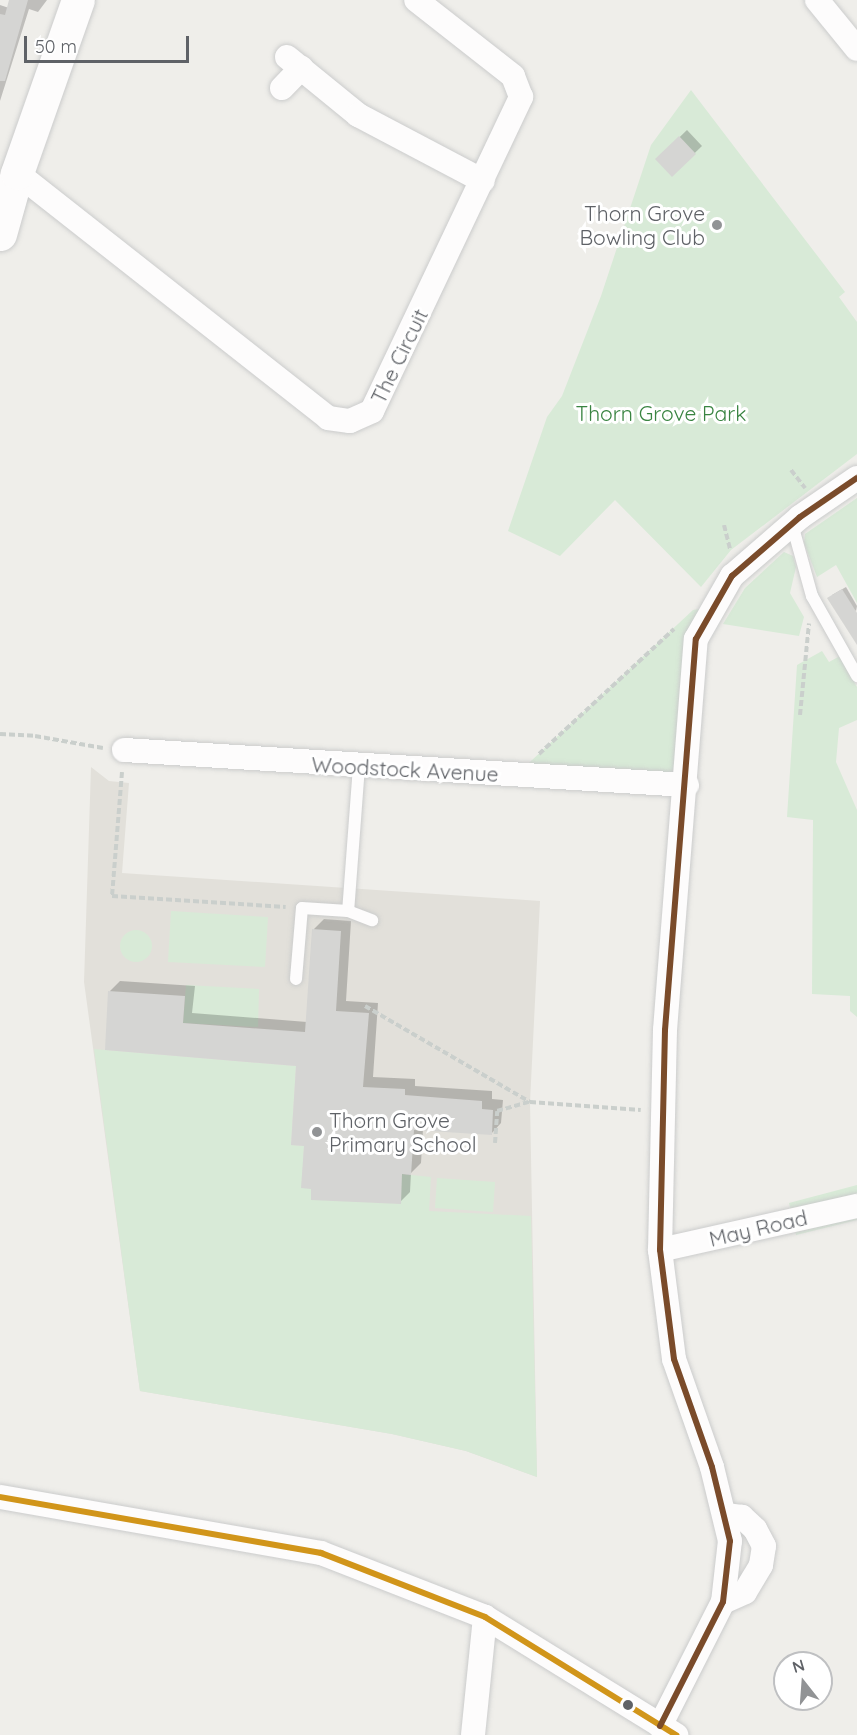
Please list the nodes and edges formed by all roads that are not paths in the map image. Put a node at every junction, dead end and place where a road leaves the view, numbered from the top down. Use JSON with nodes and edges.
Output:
{"nodes":[{"id":1,"x":78,"y":0,"type":"edge"},
{"id":2,"x":416,"y":0,"type":"edge"},
{"id":3,"x":817,"y":0,"type":"edge"},
{"id":4,"x":857,"y":49,"type":"edge"},
{"id":5,"x":282,"y":88,"type":"dead end"},
{"id":6,"x":17,"y":173,"type":"junction"},
{"id":7,"x":483,"y":181,"type":"junction"},
{"id":8,"x":0,"y":234,"type":"edge"},
{"id":9,"x":857,"y":478,"type":"edge"},
{"id":10,"x":792,"y":524,"type":"junction"},
{"id":11,"x":857,"y":676,"type":"edge"},
{"id":12,"x":124,"y":750,"type":"road end"},
{"id":13,"x":359,"y":766,"type":"junction"},
{"id":14,"x":687,"y":785,"type":"junction"},
{"id":15,"x":348,"y":911,"type":"junction"},
{"id":16,"x":372,"y":920,"type":"dead end"},
{"id":17,"x":296,"y":979,"type":"dead end"},
{"id":18,"x":857,"y":1206,"type":"edge"},
{"id":19,"x":660,"y":1250,"type":"junction"},
{"id":20,"x":0,"y":1497,"type":"edge"},
{"id":21,"x":725,"y":1515,"type":"junction"},
{"id":22,"x":723,"y":1602,"type":"junction"},
{"id":23,"x":485,"y":1617,"type":"junction"},
{"id":24,"x":668,"y":1730,"type":"edge"},
{"id":25,"x":473,"y":1735,"type":"edge"}],
"edges":[{"from":1,"to":6,"type":"street"},
{"from":2,"to":7,"type":"street","name":"The Circuit"},
{"from":3,"to":4,"type":"street"},
{"from":5,"to":7,"type":"street"},
{"from":6,"to":7,"type":"street","name":"The Circuit"},
{"from":6,"to":8,"type":"street"},
{"from":9,"to":10,"type":"street"},
{"from":10,"to":11,"type":"lane"},
{"from":10,"to":14,"type":"street"},
{"from":12,"to":13,"type":"street","name":"Woodstock Avenue"},
{"from":13,"to":14,"type":"street","name":"Woodstock Avenue"},
{"from":13,"to":15,"type":"lane"},
{"from":14,"to":19,"type":"street"},
{"from":15,"to":16,"type":"lane"},
{"from":15,"to":17,"type":"lane"},
{"from":18,"to":19,"type":"street","name":"May Road"},
{"from":19,"to":21,"type":"street"},
{"from":20,"to":23,"type":"street"},
{"from":21,"to":22,"type":"street"},
{"from":21,"to":22,"type":"street"},
{"from":22,"to":24,"type":"street"},
{"from":23,"to":24,"type":"street"},
{"from":23,"to":25,"type":"street"}]}
